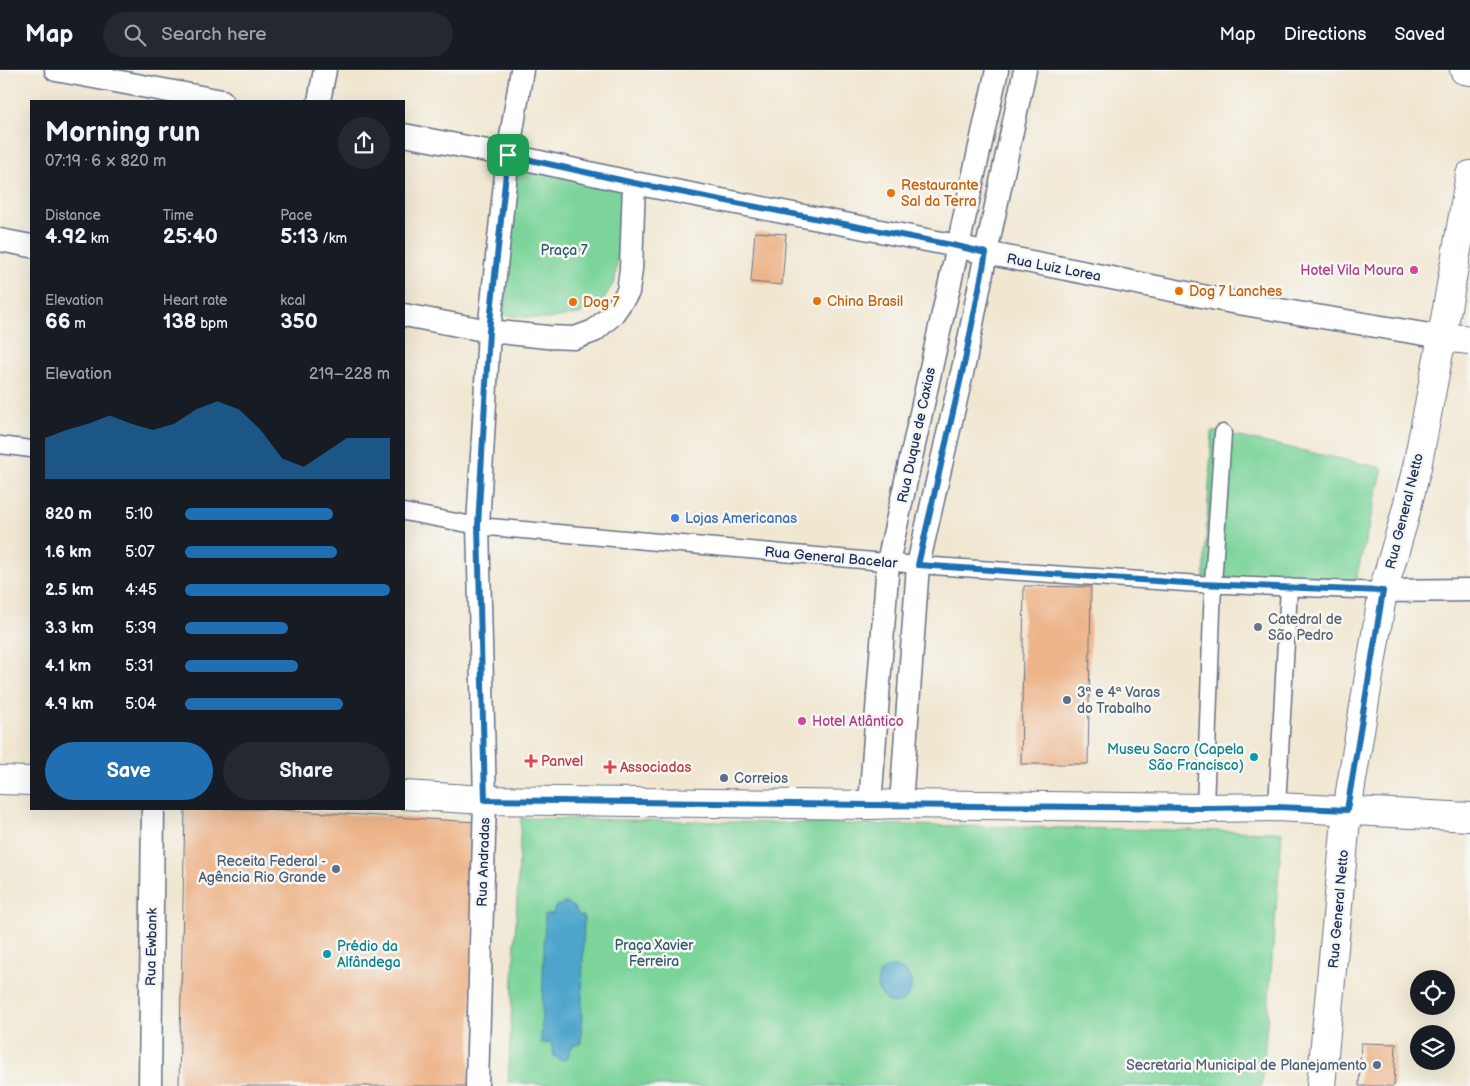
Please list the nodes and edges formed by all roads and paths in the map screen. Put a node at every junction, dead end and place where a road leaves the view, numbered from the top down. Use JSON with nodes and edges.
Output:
{"nodes":[{"id":1,"x":56,"y":70,"type":"edge"},
{"id":2,"x":325,"y":70,"type":"edge"},
{"id":3,"x":522,"y":70,"type":"edge"},
{"id":4,"x":997,"y":70,"type":"edge"},
{"id":5,"x":1025,"y":70,"type":"edge"},
{"id":6,"x":1464,"y":70,"type":"edge"},
{"id":7,"x":1470,"y":71,"type":"edge"},
{"id":8,"x":217,"y":100,"type":"edge"},
{"id":9,"x":319,"y":100,"type":"edge"},
{"id":10,"x":987,"y":114,"type":"junction"},
{"id":11,"x":1014,"y":121,"type":"junction"},
{"id":12,"x":405,"y":135,"type":"edge"},
{"id":13,"x":508,"y":155,"type":"junction"},
{"id":14,"x":1470,"y":175,"type":"edge"},
{"id":15,"x":634,"y":183,"type":"junction"},
{"id":16,"x":0,"y":240,"type":"edge"},
{"id":17,"x":30,"y":246,"type":"edge"},
{"id":18,"x":957,"y":246,"type":"junction"},
{"id":19,"x":986,"y":253,"type":"junction"},
{"id":20,"x":405,"y":315,"type":"edge"},
{"id":21,"x":489,"y":331,"type":"junction"},
{"id":22,"x":1442,"y":337,"type":"junction"},
{"id":23,"x":1470,"y":340,"type":"edge"},
{"id":24,"x":935,"y":348,"type":"junction"},
{"id":25,"x":965,"y":360,"type":"junction"},
{"id":26,"x":1223,"y":433,"type":"dead end"},
{"id":27,"x":0,"y":444,"type":"edge"},
{"id":28,"x":30,"y":449,"type":"edge"},
{"id":29,"x":910,"y":460,"type":"junction"},
{"id":30,"x":940,"y":468,"type":"junction"},
{"id":31,"x":405,"y":512,"type":"edge"},
{"id":32,"x":478,"y":526,"type":"junction"},
{"id":33,"x":888,"y":562,"type":"junction"},
{"id":34,"x":918,"y":565,"type":"junction"},
{"id":35,"x":1213,"y":584,"type":"junction"},
{"id":36,"x":1290,"y":587,"type":"junction"},
{"id":37,"x":1470,"y":590,"type":"edge"},
{"id":38,"x":1383,"y":591,"type":"junction"},
{"id":39,"x":880,"y":676,"type":"junction"},
{"id":40,"x":910,"y":678,"type":"junction"},
{"id":41,"x":0,"y":780,"type":"edge"},
{"id":42,"x":30,"y":781,"type":"edge"},
{"id":43,"x":405,"y":795,"type":"edge"},
{"id":44,"x":485,"y":800,"type":"junction"},
{"id":45,"x":901,"y":804,"type":"junction"},
{"id":46,"x":870,"y":805,"type":"junction"},
{"id":47,"x":1277,"y":807,"type":"junction"},
{"id":48,"x":1205,"y":808,"type":"junction"},
{"id":49,"x":153,"y":810,"type":"edge"},
{"id":50,"x":1347,"y":810,"type":"junction"},
{"id":51,"x":1470,"y":817,"type":"edge"},
{"id":52,"x":150,"y":1086,"type":"edge"},
{"id":53,"x":477,"y":1086,"type":"edge"},
{"id":54,"x":1321,"y":1086,"type":"edge"}],
"edges":[{"from":1,"to":8,"type":"street"},
{"from":2,"to":9,"type":"street"},
{"from":3,"to":13,"type":"street","name":"Rua Andradas"},
{"from":4,"to":10,"type":"street","name":"Rua Duque de Caxias"},
{"from":5,"to":11,"type":"street"},
{"from":6,"to":7,"type":"main road"},
{"from":10,"to":11,"type":"street"},
{"from":10,"to":18,"type":"street","name":"Rua Duque de Caxias"},
{"from":11,"to":19,"type":"street"},
{"from":12,"to":13,"type":"street","name":"Rua Luiz Lorea"},
{"from":13,"to":15,"type":"street","name":"Rua Luiz Lorea"},
{"from":13,"to":21,"type":"street","name":"Rua Andradas"},
{"from":14,"to":22,"type":"main road","name":"Rua General Netto"},
{"from":15,"to":18,"type":"street","name":"Rua Luiz Lorea"},
{"from":15,"to":21,"type":"street"},
{"from":16,"to":17,"type":"street"},
{"from":18,"to":19,"type":"street","name":"Rua Luiz Lorea"},
{"from":18,"to":24,"type":"street","name":"Rua Duque de Caxias"},
{"from":19,"to":22,"type":"street","name":"Rua Luiz Lorea"},
{"from":19,"to":25,"type":"street"},
{"from":20,"to":21,"type":"street"},
{"from":21,"to":32,"type":"street","name":"Rua Andradas"},
{"from":22,"to":23,"type":"main road","name":"Rua Luiz Lorea"},
{"from":22,"to":38,"type":"main road","name":"Rua General Netto"},
{"from":24,"to":25,"type":"street"},
{"from":24,"to":29,"type":"street","name":"Rua Duque de Caxias"},
{"from":25,"to":30,"type":"street"},
{"from":26,"to":35,"type":"street"},
{"from":27,"to":28,"type":"street"},
{"from":29,"to":30,"type":"street"},
{"from":29,"to":33,"type":"street","name":"Rua Duque de Caxias"},
{"from":30,"to":34,"type":"street"},
{"from":31,"to":32,"type":"street","name":"Rua General Bacelar"},
{"from":32,"to":33,"type":"street","name":"Rua General Bacelar"},
{"from":32,"to":44,"type":"street","name":"Rua Andradas"},
{"from":33,"to":34,"type":"street","name":"Rua General Bacelar"},
{"from":33,"to":39,"type":"street","name":"Rua Duque de Caxias"},
{"from":34,"to":35,"type":"street","name":"Rua General Bacelar"},
{"from":34,"to":40,"type":"street"},
{"from":35,"to":36,"type":"street","name":"Rua General Bacelar"},
{"from":35,"to":48,"type":"street"},
{"from":36,"to":38,"type":"street","name":"Rua General Bacelar"},
{"from":36,"to":47,"type":"street"},
{"from":37,"to":38,"type":"street","name":"Rua General Bacelar"},
{"from":38,"to":50,"type":"main road","name":"Rua General Netto"},
{"from":39,"to":40,"type":"street"},
{"from":39,"to":46,"type":"street","name":"Rua Duque de Caxias"},
{"from":40,"to":45,"type":"street"},
{"from":41,"to":42,"type":"main road"},
{"from":43,"to":44,"type":"main road"},
{"from":44,"to":46,"type":"main road"},
{"from":44,"to":53,"type":"street","name":"Rua Andradas"},
{"from":45,"to":46,"type":"main road"},
{"from":45,"to":48,"type":"main road"},
{"from":47,"to":48,"type":"main road"},
{"from":47,"to":50,"type":"main road"},
{"from":49,"to":52,"type":"street","name":"Rua Ewbank"},
{"from":50,"to":51,"type":"main road"},
{"from":50,"to":54,"type":"main road","name":"Rua General Netto"}]}
